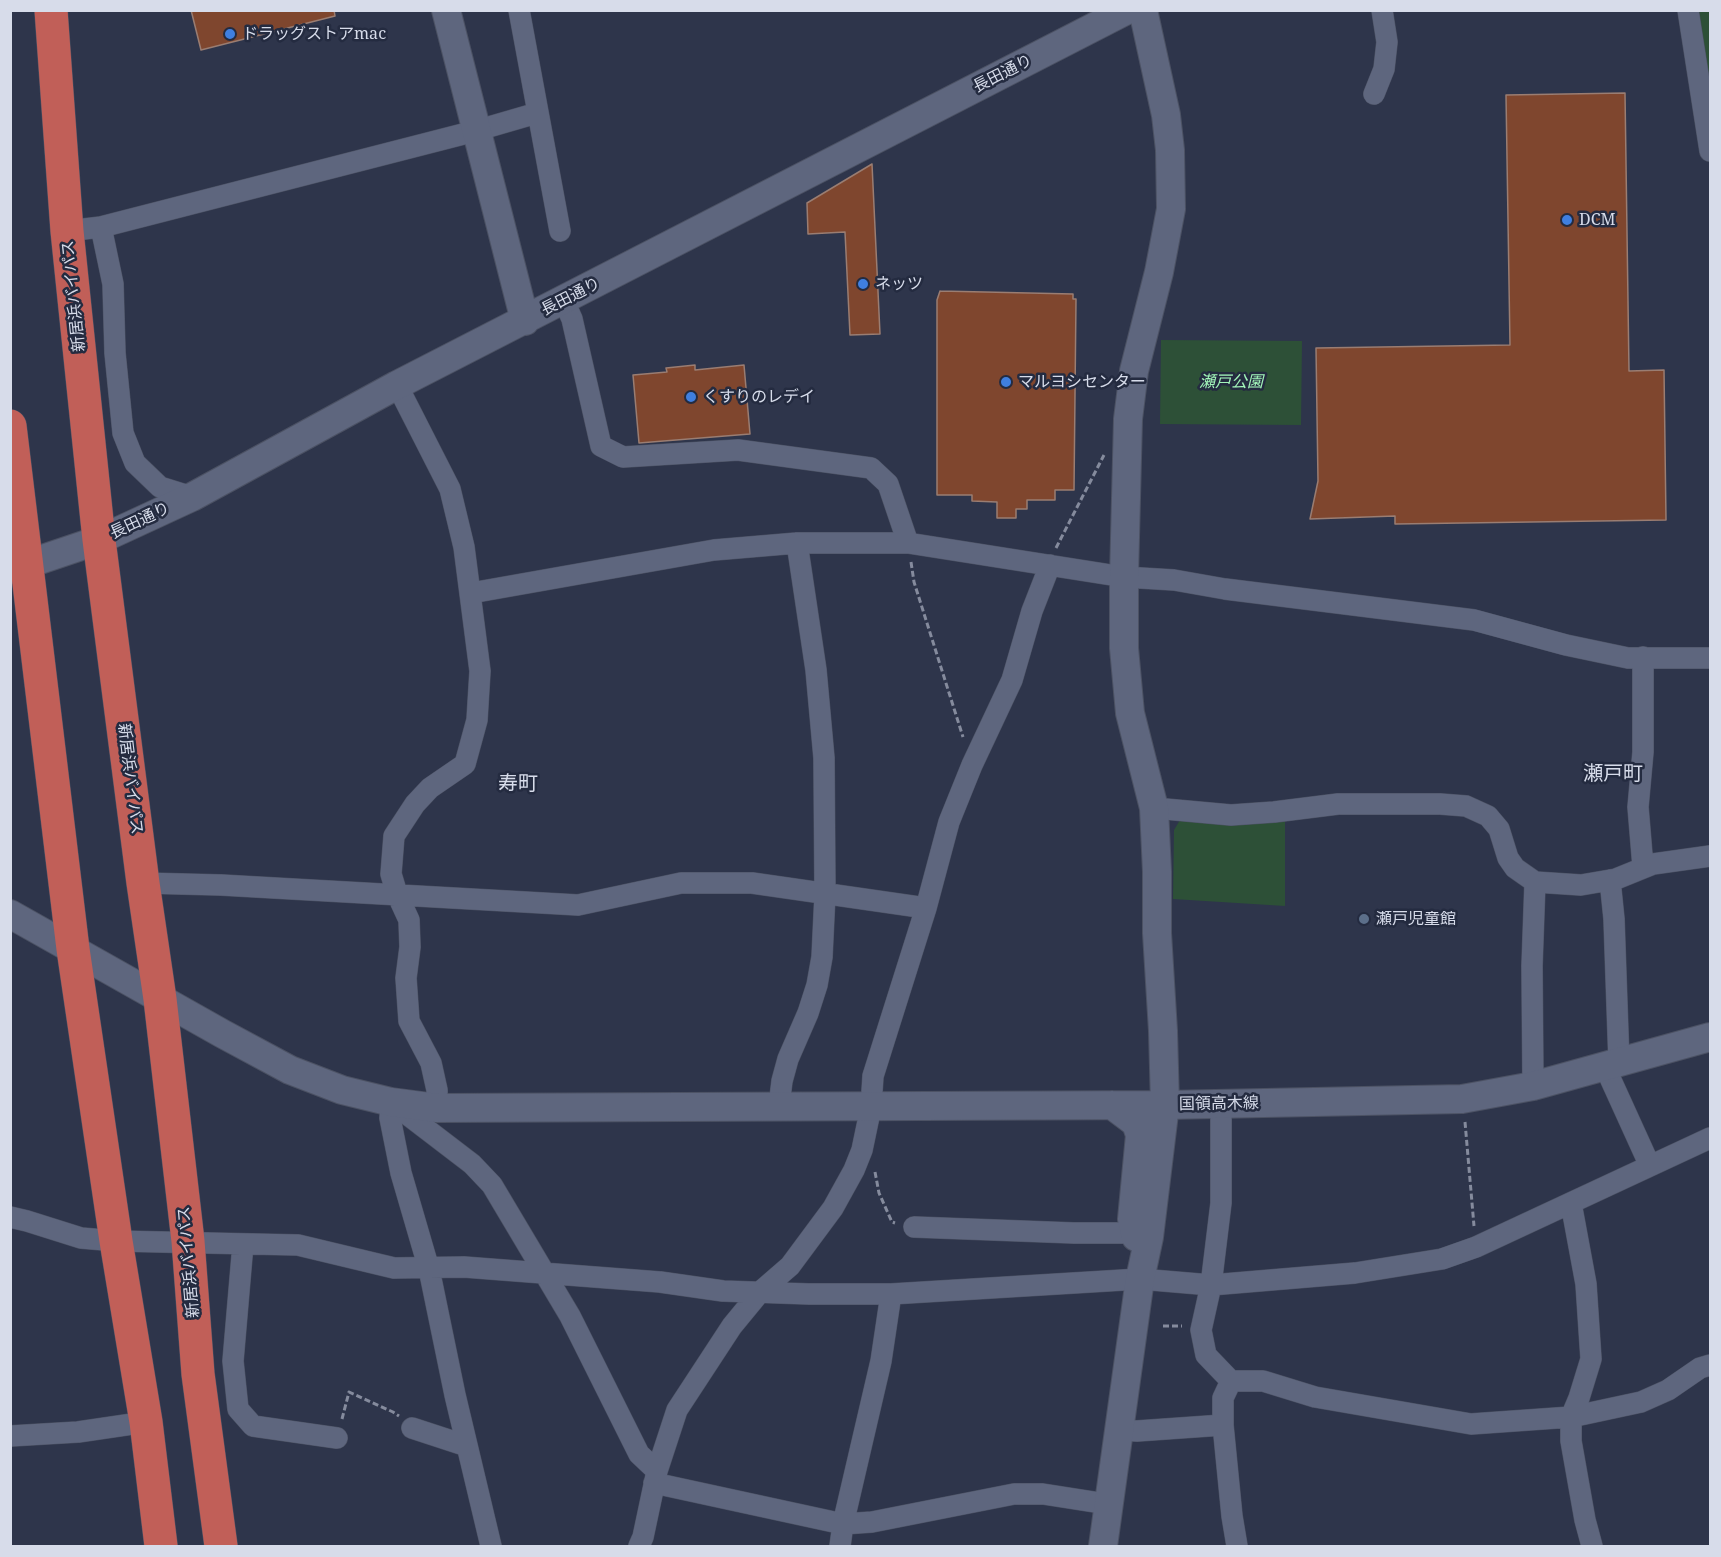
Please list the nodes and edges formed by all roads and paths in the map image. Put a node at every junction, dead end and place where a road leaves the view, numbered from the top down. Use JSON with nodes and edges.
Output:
{"nodes":[{"id":1,"x":51,"y":10,"type":"edge"},
{"id":2,"x":446,"y":10,"type":"edge"},
{"id":3,"x":519,"y":10,"type":"edge"},
{"id":4,"x":1127,"y":10,"type":"edge"},
{"id":5,"x":1143,"y":10,"type":"edge"},
{"id":6,"x":1382,"y":10,"type":"edge"},
{"id":7,"x":1688,"y":10,"type":"edge"},
{"id":8,"x":1374,"y":94,"type":"dead end"},
{"id":9,"x":537,"y":113,"type":"junction"},
{"id":10,"x":475,"y":131,"type":"junction"},
{"id":11,"x":1710,"y":151,"type":"edge"},
{"id":12,"x":101,"y":227,"type":"junction"},
{"id":13,"x":67,"y":231,"type":"junction"},
{"id":14,"x":560,"y":231,"type":"dead end"},
{"id":15,"x":564,"y":301,"type":"junction"},
{"id":16,"x":525,"y":321,"type":"junction"},
{"id":17,"x":397,"y":385,"type":"junction"},
{"id":18,"x":1128,"y":419,"type":"junction"},
{"id":19,"x":10,"y":426,"type":"edge"},
{"id":20,"x":192,"y":497,"type":"junction"},
{"id":21,"x":99,"y":540,"type":"junction"},
{"id":22,"x":797,"y":543,"type":"junction"},
{"id":23,"x":908,"y":543,"type":"junction"},
{"id":24,"x":1050,"y":565,"type":"junction"},
{"id":25,"x":18,"y":568,"type":"edge"},
{"id":26,"x":1124,"y":577,"type":"junction"},
{"id":27,"x":471,"y":593,"type":"junction"},
{"id":28,"x":1643,"y":657,"type":"junction"},
{"id":29,"x":1710,"y":658,"type":"edge"},
{"id":30,"x":972,"y":765,"type":"junction"},
{"id":31,"x":1154,"y":808,"type":"junction"},
{"id":32,"x":1710,"y":856,"type":"edge"},
{"id":33,"x":1643,"y":867,"type":"junction"},
{"id":34,"x":1610,"y":880,"type":"junction"},
{"id":35,"x":1535,"y":882,"type":"junction"},
{"id":36,"x":143,"y":883,"type":"junction"},
{"id":37,"x":397,"y":894,"type":"junction"},
{"id":38,"x":825,"y":894,"type":"junction"},
{"id":39,"x":927,"y":908,"type":"junction"},
{"id":40,"x":10,"y":914,"type":"edge"},
{"id":41,"x":73,"y":949,"type":"junction"},
{"id":42,"x":160,"y":999,"type":"junction"},
{"id":43,"x":1710,"y":1036,"type":"edge"},
{"id":44,"x":1612,"y":1065,"type":"junction"},
{"id":45,"x":1533,"y":1086,"type":"junction"},
{"id":46,"x":1462,"y":1099,"type":"junction"},
{"id":47,"x":391,"y":1102,"type":"junction"},
{"id":48,"x":1221,"y":1104,"type":"junction"},
{"id":49,"x":1112,"y":1105,"type":"junction"},
{"id":50,"x":1165,"y":1105,"type":"junction"},
{"id":51,"x":779,"y":1106,"type":"junction"},
{"id":52,"x":871,"y":1107,"type":"junction"},
{"id":53,"x":437,"y":1108,"type":"junction"},
{"id":54,"x":1710,"y":1138,"type":"edge"},
{"id":55,"x":862,"y":1150,"type":"junction"},
{"id":56,"x":1650,"y":1166,"type":"junction"},
{"id":57,"x":1571,"y":1203,"type":"junction"},
{"id":58,"x":10,"y":1217,"type":"edge"},
{"id":59,"x":914,"y":1227,"type":"joint"},
{"id":60,"x":116,"y":1241,"type":"junction"},
{"id":61,"x":188,"y":1241,"type":"junction"},
{"id":62,"x":243,"y":1244,"type":"junction"},
{"id":63,"x":1476,"y":1247,"type":"junction"},
{"id":64,"x":1139,"y":1257,"type":"junction"},
{"id":65,"x":429,"y":1269,"type":"junction"},
{"id":66,"x":543,"y":1272,"type":"junction"},
{"id":67,"x":1211,"y":1285,"type":"junction"},
{"id":68,"x":760,"y":1292,"type":"junction"},
{"id":69,"x":891,"y":1294,"type":"junction"},
{"id":70,"x":1710,"y":1365,"type":"edge"},
{"id":71,"x":1232,"y":1381,"type":"junction"},
{"id":72,"x":1571,"y":1417,"type":"junction"},
{"id":73,"x":146,"y":1422,"type":"junction"},
{"id":74,"x":1223,"y":1425,"type":"junction"},
{"id":75,"x":412,"y":1428,"type":"joint"},
{"id":76,"x":1118,"y":1430,"type":"junction"},
{"id":77,"x":10,"y":1436,"type":"edge"},
{"id":78,"x":337,"y":1438,"type":"joint"},
{"id":79,"x":467,"y":1446,"type":"junction"},
{"id":80,"x":655,"y":1477,"type":"junction"},
{"id":81,"x":1107,"y":1504,"type":"junction"},
{"id":82,"x":843,"y":1524,"type":"junction"},
{"id":83,"x":161,"y":1546,"type":"edge"},
{"id":84,"x":221,"y":1546,"type":"edge"},
{"id":85,"x":491,"y":1546,"type":"edge"},
{"id":86,"x":639,"y":1546,"type":"edge"},
{"id":87,"x":840,"y":1546,"type":"edge"},
{"id":88,"x":1103,"y":1546,"type":"edge"},
{"id":89,"x":1237,"y":1546,"type":"edge"},
{"id":90,"x":1592,"y":1546,"type":"edge"}],
"edges":[{"from":1,"to":13,"type":"highway","name":"新居浜バイパス"},
{"from":2,"to":10,"type":"street"},
{"from":3,"to":9,"type":"street"},
{"from":4,"to":15,"type":"street","name":"長田通り"},
{"from":5,"to":18,"type":"street"},
{"from":6,"to":8,"type":"street"},
{"from":7,"to":11,"type":"street"},
{"from":9,"to":10,"type":"street"},
{"from":9,"to":14,"type":"street"},
{"from":10,"to":12,"type":"street"},
{"from":10,"to":16,"type":"street"},
{"from":12,"to":13,"type":"street"},
{"from":12,"to":20,"type":"street"},
{"from":13,"to":21,"type":"highway","name":"新居浜バイパス"},
{"from":15,"to":16,"type":"street","name":"長田通り"},
{"from":15,"to":23,"type":"street"},
{"from":16,"to":17,"type":"street","name":"長田通り"},
{"from":17,"to":20,"type":"street","name":"長田通り"},
{"from":17,"to":27,"type":"street"},
{"from":18,"to":24,"type":"path"},
{"from":18,"to":26,"type":"street"},
{"from":19,"to":25,"type":"highway"},
{"from":20,"to":21,"type":"street","name":"長田通り"},
{"from":21,"to":25,"type":"street","name":"長田通り"},
{"from":21,"to":36,"type":"highway","name":"新居浜バイパス"},
{"from":22,"to":23,"type":"street"},
{"from":22,"to":27,"type":"street"},
{"from":22,"to":38,"type":"street"},
{"from":23,"to":24,"type":"street"},
{"from":23,"to":30,"type":"path"},
{"from":24,"to":26,"type":"street"},
{"from":24,"to":30,"type":"street"},
{"from":25,"to":41,"type":"highway"},
{"from":26,"to":28,"type":"street"},
{"from":26,"to":31,"type":"street"},
{"from":27,"to":37,"type":"street"},
{"from":28,"to":29,"type":"street"},
{"from":28,"to":33,"type":"street"},
{"from":30,"to":39,"type":"street"},
{"from":31,"to":35,"type":"street"},
{"from":31,"to":50,"type":"street"},
{"from":32,"to":33,"type":"street"},
{"from":33,"to":34,"type":"street"},
{"from":34,"to":35,"type":"street"},
{"from":34,"to":44,"type":"street"},
{"from":35,"to":45,"type":"street"},
{"from":36,"to":37,"type":"street"},
{"from":36,"to":42,"type":"highway","name":"新居浜バイパス"},
{"from":37,"to":38,"type":"street"},
{"from":37,"to":53,"type":"street"},
{"from":38,"to":39,"type":"street"},
{"from":38,"to":51,"type":"street"},
{"from":39,"to":52,"type":"street"},
{"from":40,"to":41,"type":"street"},
{"from":41,"to":42,"type":"street"},
{"from":41,"to":60,"type":"highway"},
{"from":42,"to":47,"type":"street"},
{"from":42,"to":61,"type":"highway","name":"新居浜バイパス"},
{"from":43,"to":44,"type":"street","name":"国領高木線"},
{"from":44,"to":45,"type":"street","name":"国領高木線"},
{"from":44,"to":56,"type":"street"},
{"from":45,"to":46,"type":"street","name":"国領高木線"},
{"from":46,"to":48,"type":"street","name":"国領高木線"},
{"from":46,"to":63,"type":"path"},
{"from":47,"to":53,"type":"street"},
{"from":47,"to":65,"type":"street"},
{"from":47,"to":66,"type":"street"},
{"from":48,"to":50,"type":"street","name":"国領高木線"},
{"from":48,"to":67,"type":"street"},
{"from":49,"to":50,"type":"street"},
{"from":49,"to":52,"type":"street"},
{"from":49,"to":64,"type":"street"},
{"from":50,"to":64,"type":"street","name":"国領高木線"},
{"from":51,"to":52,"type":"street"},
{"from":51,"to":53,"type":"street"},
{"from":52,"to":55,"type":"street"},
{"from":54,"to":56,"type":"street"},
{"from":55,"to":59,"type":"path"},
{"from":55,"to":68,"type":"street"},
{"from":56,"to":57,"type":"street"},
{"from":57,"to":63,"type":"street"},
{"from":57,"to":72,"type":"street"},
{"from":58,"to":60,"type":"street"},
{"from":59,"to":64,"type":"street"},
{"from":60,"to":61,"type":"street"},
{"from":60,"to":73,"type":"highway"},
{"from":61,"to":62,"type":"street"},
{"from":61,"to":84,"type":"highway","name":"新居浜バイパス"},
{"from":62,"to":65,"type":"street"},
{"from":62,"to":78,"type":"street"},
{"from":63,"to":67,"type":"street"},
{"from":64,"to":67,"type":"street"},
{"from":64,"to":69,"type":"street"},
{"from":64,"to":76,"type":"street","name":"国領高木線"},
{"from":65,"to":66,"type":"street"},
{"from":65,"to":79,"type":"street"},
{"from":66,"to":68,"type":"street"},
{"from":66,"to":80,"type":"street"},
{"from":67,"to":71,"type":"street"},
{"from":68,"to":69,"type":"street"},
{"from":68,"to":80,"type":"street"},
{"from":69,"to":82,"type":"street"},
{"from":70,"to":72,"type":"street"},
{"from":71,"to":72,"type":"street"},
{"from":71,"to":74,"type":"street"},
{"from":72,"to":90,"type":"street"},
{"from":73,"to":77,"type":"street"},
{"from":73,"to":83,"type":"highway"},
{"from":74,"to":76,"type":"street"},
{"from":74,"to":89,"type":"street"},
{"from":75,"to":78,"type":"path"},
{"from":75,"to":79,"type":"street"},
{"from":76,"to":81,"type":"street","name":"国領高木線"},
{"from":79,"to":85,"type":"street"},
{"from":80,"to":82,"type":"street"},
{"from":80,"to":86,"type":"street"},
{"from":81,"to":82,"type":"street"},
{"from":81,"to":88,"type":"street","name":"国領高木線"},
{"from":82,"to":87,"type":"street"}]}
